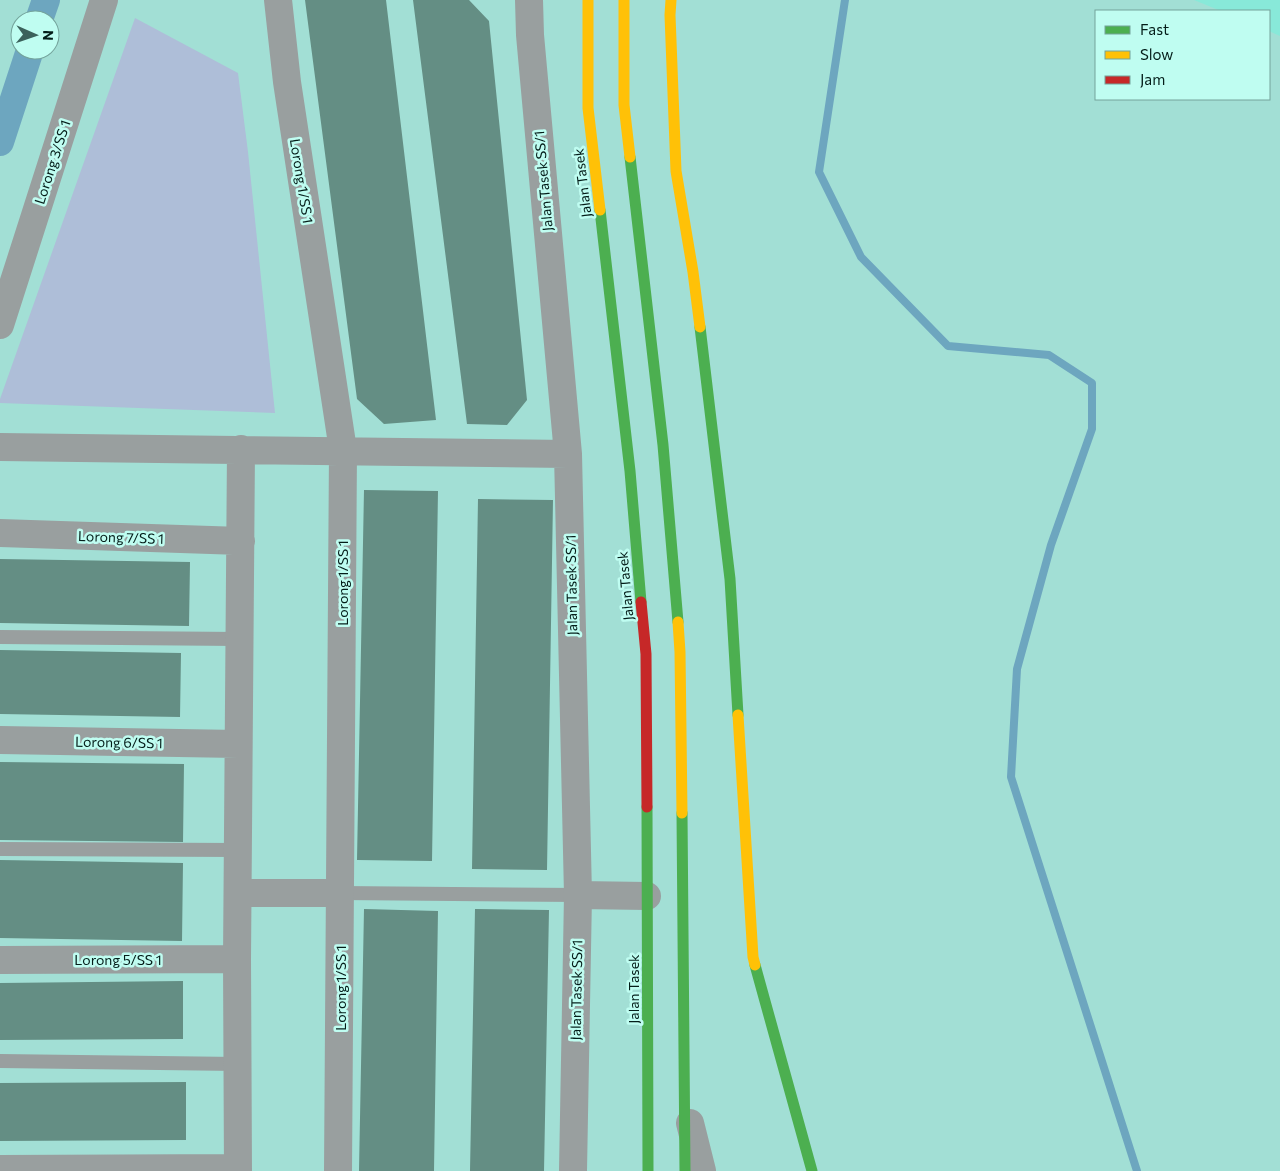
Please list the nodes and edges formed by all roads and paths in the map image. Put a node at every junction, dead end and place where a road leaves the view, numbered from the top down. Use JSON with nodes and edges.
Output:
{"nodes":[{"id":1,"x":104,"y":0,"type":"edge"},
{"id":2,"x":278,"y":0,"type":"edge"},
{"id":3,"x":529,"y":0,"type":"edge"},
{"id":4,"x":588,"y":0,"type":"edge"},
{"id":5,"x":624,"y":0,"type":"edge"},
{"id":6,"x":672,"y":0,"type":"edge"},
{"id":7,"x":0,"y":325,"type":"edge"},
{"id":8,"x":0,"y":447,"type":"edge"},
{"id":9,"x":241,"y":450,"type":"junction"},
{"id":10,"x":343,"y":450,"type":"junction"},
{"id":11,"x":568,"y":454,"type":"junction"},
{"id":12,"x":0,"y":533,"type":"edge"},
{"id":13,"x":241,"y":541,"type":"junction"},
{"id":14,"x":0,"y":638,"type":"edge"},
{"id":15,"x":239,"y":639,"type":"junction"},
{"id":16,"x":0,"y":740,"type":"edge"},
{"id":17,"x":238,"y":744,"type":"junction"},
{"id":18,"x":0,"y":849,"type":"edge"},
{"id":19,"x":238,"y":850,"type":"junction"},
{"id":20,"x":238,"y":893,"type":"junction"},
{"id":21,"x":340,"y":893,"type":"junction"},
{"id":22,"x":578,"y":895,"type":"junction"},
{"id":23,"x":647,"y":896,"type":"junction"},
{"id":24,"x":237,"y":959,"type":"junction"},
{"id":25,"x":0,"y":960,"type":"edge"},
{"id":26,"x":0,"y":1061,"type":"edge"},
{"id":27,"x":238,"y":1064,"type":"junction"},
{"id":28,"x":685,"y":1102,"type":"junction"},
{"id":29,"x":1,"y":1170,"type":"edge"},
{"id":30,"x":113,"y":1170,"type":"edge"},
{"id":31,"x":238,"y":1170,"type":"edge"},
{"id":32,"x":338,"y":1171,"type":"edge"},
{"id":33,"x":573,"y":1171,"type":"edge"},
{"id":34,"x":648,"y":1171,"type":"edge"},
{"id":35,"x":685,"y":1171,"type":"edge"},
{"id":36,"x":702,"y":1171,"type":"edge"},
{"id":37,"x":812,"y":1171,"type":"edge"}],
"edges":[{"from":1,"to":7,"type":"street","name":"Lorong 3/SS 1"},
{"from":2,"to":10,"type":"street","name":"Lorong 1/SS 1"},
{"from":3,"to":11,"type":"street","name":"Jalan Tasek SS/1"},
{"from":4,"to":23,"type":"main road","name":"Jalan Tasek"},
{"from":5,"to":28,"type":"main road"},
{"from":6,"to":37,"type":"main road"},
{"from":8,"to":9,"type":"street"},
{"from":9,"to":10,"type":"street"},
{"from":9,"to":13,"type":"street"},
{"from":10,"to":11,"type":"street"},
{"from":10,"to":21,"type":"street","name":"Lorong 1/SS 1"},
{"from":11,"to":22,"type":"street","name":"Jalan Tasek SS/1"},
{"from":12,"to":13,"type":"street","name":"Lorong 7/SS 1"},
{"from":13,"to":15,"type":"street"},
{"from":14,"to":15,"type":"lane"},
{"from":15,"to":17,"type":"street"},
{"from":16,"to":17,"type":"street","name":"Lorong 6/SS 1"},
{"from":17,"to":19,"type":"street"},
{"from":18,"to":19,"type":"lane"},
{"from":19,"to":20,"type":"street"},
{"from":20,"to":21,"type":"street"},
{"from":20,"to":24,"type":"street"},
{"from":21,"to":22,"type":"lane"},
{"from":21,"to":32,"type":"street","name":"Lorong 1/SS 1"},
{"from":22,"to":23,"type":"street"},
{"from":22,"to":33,"type":"street","name":"Jalan Tasek SS/1"},
{"from":23,"to":34,"type":"main road","name":"Jalan Tasek"},
{"from":24,"to":25,"type":"street","name":"Lorong 5/SS 1"},
{"from":24,"to":27,"type":"street"},
{"from":26,"to":27,"type":"lane"},
{"from":27,"to":31,"type":"street"},
{"from":28,"to":35,"type":"main road"},
{"from":28,"to":36,"type":"street"},
{"from":29,"to":30,"type":"street"},
{"from":30,"to":31,"type":"street"}]}
